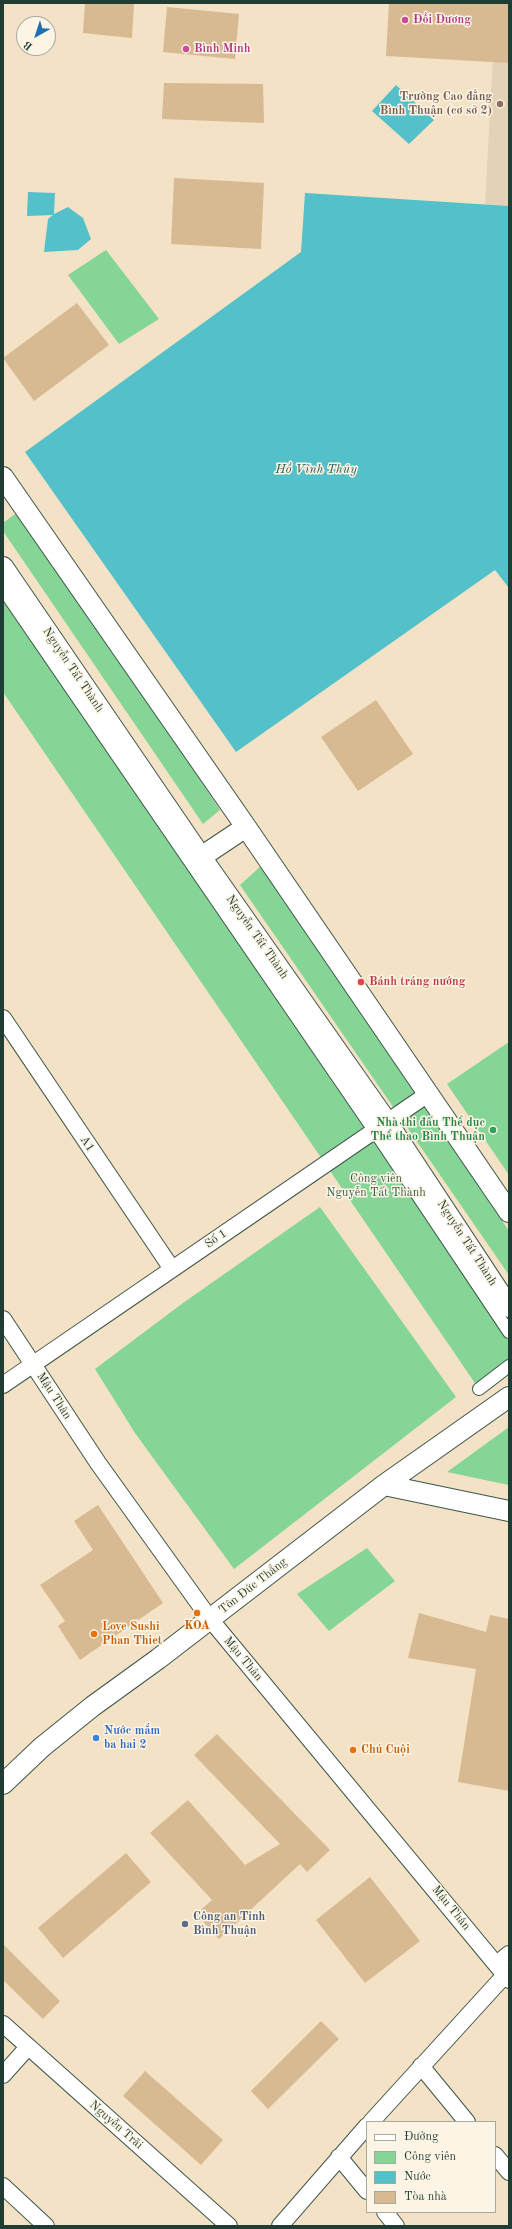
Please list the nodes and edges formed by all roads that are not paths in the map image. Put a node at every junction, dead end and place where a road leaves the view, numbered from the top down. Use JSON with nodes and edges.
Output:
{"nodes":[{"id":1,"x":5,"y":483,"type":"edge"},
{"id":2,"x":3,"y":567,"type":"edge"},
{"id":3,"x":3,"y":589,"type":"edge"},
{"id":4,"x":246,"y":827,"type":"junction"},
{"id":5,"x":201,"y":857,"type":"junction"},
{"id":6,"x":3,"y":1018,"type":"edge"},
{"id":7,"x":428,"y":1094,"type":"junction"},
{"id":8,"x":381,"y":1126,"type":"junction"},
{"id":9,"x":509,"y":1212,"type":"edge"},
{"id":10,"x":172,"y":1269,"type":"junction"},
{"id":11,"x":509,"y":1307,"type":"edge"},
{"id":12,"x":3,"y":1319,"type":"edge"},
{"id":13,"x":509,"y":1332,"type":"edge"},
{"id":14,"x":33,"y":1364,"type":"junction"},
{"id":15,"x":509,"y":1366,"type":"edge"},
{"id":16,"x":3,"y":1385,"type":"edge"},
{"id":17,"x":479,"y":1389,"type":"dead end"},
{"id":18,"x":509,"y":1397,"type":"edge"},
{"id":19,"x":384,"y":1485,"type":"junction"},
{"id":20,"x":509,"y":1511,"type":"edge"},
{"id":21,"x":210,"y":1619,"type":"junction"},
{"id":22,"x":3,"y":1784,"type":"edge"},
{"id":23,"x":505,"y":1969,"type":"edge"},
{"id":24,"x":3,"y":2024,"type":"edge"},
{"id":25,"x":28,"y":2047,"type":"junction"},
{"id":26,"x":421,"y":2066,"type":"junction"},
{"id":27,"x":3,"y":2075,"type":"edge"},
{"id":28,"x":372,"y":2121,"type":"edge"},
{"id":29,"x":467,"y":2121,"type":"edge"},
{"id":30,"x":366,"y":2127,"type":"edge"},
{"id":31,"x":496,"y":2156,"type":"edge"},
{"id":32,"x":339,"y":2158,"type":"junction"},
{"id":33,"x":509,"y":2172,"type":"edge"},
{"id":34,"x":3,"y":2186,"type":"edge"},
{"id":35,"x":366,"y":2190,"type":"edge"},
{"id":36,"x":386,"y":2213,"type":"edge"},
{"id":37,"x":46,"y":2226,"type":"edge"},
{"id":38,"x":229,"y":2226,"type":"edge"},
{"id":39,"x":280,"y":2226,"type":"edge"},
{"id":40,"x":396,"y":2226,"type":"edge"}],
"edges":[{"from":1,"to":4,"type":"street"},
{"from":2,"to":5,"type":"street","name":"Nguyễn Tất Thành"},
{"from":3,"to":8,"type":"street"},
{"from":4,"to":5,"type":"street"},
{"from":4,"to":7,"type":"street"},
{"from":5,"to":8,"type":"street","name":"Nguyễn Tất Thành"},
{"from":6,"to":10,"type":"street","name":"A1"},
{"from":7,"to":8,"type":"street","name":"Số 1"},
{"from":7,"to":9,"type":"street"},
{"from":8,"to":10,"type":"street","name":"Số 1"},
{"from":8,"to":11,"type":"street","name":"Nguyễn Tất Thành"},
{"from":8,"to":13,"type":"street"},
{"from":10,"to":14,"type":"street","name":"Số 1"},
{"from":12,"to":14,"type":"street","name":"Mậu Thân"},
{"from":14,"to":16,"type":"street","name":"Số 1"},
{"from":14,"to":21,"type":"street","name":"Mậu Thân"},
{"from":15,"to":17,"type":"street"},
{"from":18,"to":19,"type":"street","name":"Tôn Đức Thắng"},
{"from":19,"to":20,"type":"street"},
{"from":19,"to":21,"type":"street","name":"Tôn Đức Thắng"},
{"from":21,"to":22,"type":"street","name":"Tôn Đức Thắng"},
{"from":21,"to":23,"type":"street","name":"Mậu Thân"},
{"from":23,"to":26,"type":"street"},
{"from":24,"to":25,"type":"street","name":"Nguyễn Trãi"},
{"from":25,"to":27,"type":"street"},
{"from":25,"to":38,"type":"street","name":"Nguyễn Trãi"},
{"from":26,"to":28,"type":"street"},
{"from":26,"to":29,"type":"street"},
{"from":30,"to":32,"type":"street"},
{"from":31,"to":33,"type":"street"},
{"from":32,"to":35,"type":"street"},
{"from":32,"to":39,"type":"street"},
{"from":34,"to":37,"type":"street"},
{"from":36,"to":40,"type":"street"}]}
